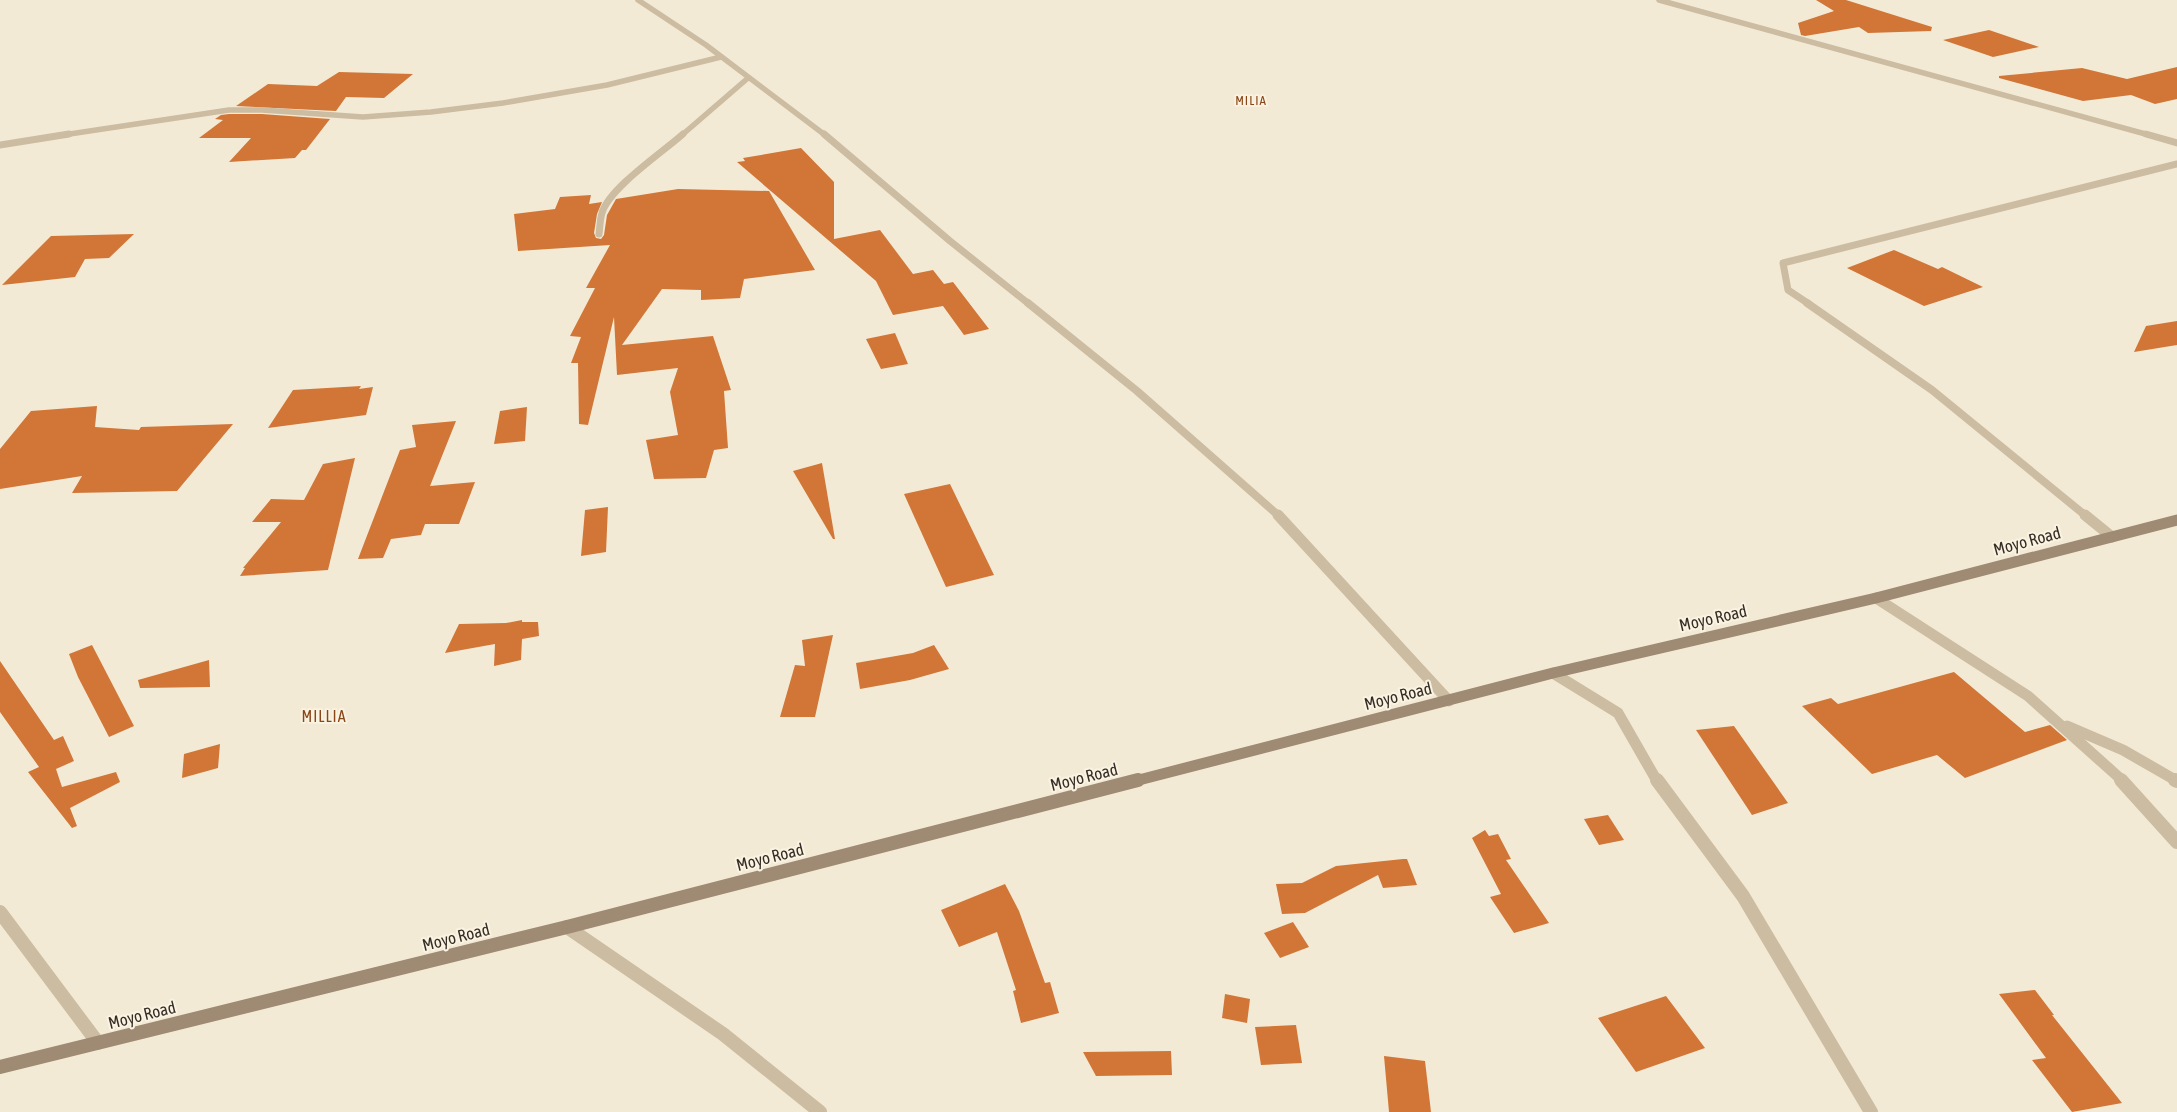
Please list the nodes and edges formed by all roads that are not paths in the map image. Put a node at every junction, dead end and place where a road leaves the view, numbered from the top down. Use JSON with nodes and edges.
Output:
{"nodes":[{"id":1,"x":638,"y":0,"type":"edge"},
{"id":2,"x":1660,"y":0,"type":"edge"},
{"id":3,"x":721,"y":57,"type":"junction"},
{"id":4,"x":748,"y":78,"type":"junction"},
{"id":5,"x":2177,"y":143,"type":"edge"},
{"id":6,"x":0,"y":145,"type":"edge"},
{"id":7,"x":2177,"y":164,"type":"edge"},
{"id":8,"x":599,"y":234,"type":"dead end"},
{"id":9,"x":2177,"y":520,"type":"edge"},
{"id":10,"x":2112,"y":537,"type":"junction"},
{"id":11,"x":1876,"y":598,"type":"junction"},
{"id":12,"x":1553,"y":673,"type":"junction"},
{"id":13,"x":1448,"y":701,"type":"junction"},
{"id":14,"x":2060,"y":722,"type":"junction"},
{"id":15,"x":2177,"y":781,"type":"edge"},
{"id":16,"x":2177,"y":842,"type":"edge"},
{"id":17,"x":0,"y":912,"type":"edge"},
{"id":18,"x":567,"y":927,"type":"junction"},
{"id":19,"x":98,"y":1043,"type":"junction"},
{"id":20,"x":0,"y":1067,"type":"edge"},
{"id":21,"x":820,"y":1112,"type":"edge"},
{"id":22,"x":1871,"y":1112,"type":"edge"}],
"edges":[{"from":1,"to":3,"type":"street"},
{"from":2,"to":5,"type":"street"},
{"from":3,"to":4,"type":"street"},
{"from":3,"to":6,"type":"street"},
{"from":4,"to":8,"type":"street"},
{"from":4,"to":13,"type":"street"},
{"from":7,"to":10,"type":"street"},
{"from":9,"to":10,"type":"main road","name":"Moyo Road"},
{"from":10,"to":11,"type":"main road","name":"Moyo Road"},
{"from":11,"to":12,"type":"main road","name":"Moyo Road"},
{"from":11,"to":14,"type":"street"},
{"from":12,"to":13,"type":"main road","name":"Moyo Road"},
{"from":12,"to":22,"type":"street"},
{"from":13,"to":18,"type":"main road","name":"Moyo Road"},
{"from":14,"to":15,"type":"street"},
{"from":14,"to":16,"type":"street"},
{"from":17,"to":19,"type":"street"},
{"from":18,"to":19,"type":"main road","name":"Moyo Road"},
{"from":18,"to":21,"type":"street"},
{"from":19,"to":20,"type":"main road","name":"Moyo Road"}]}
